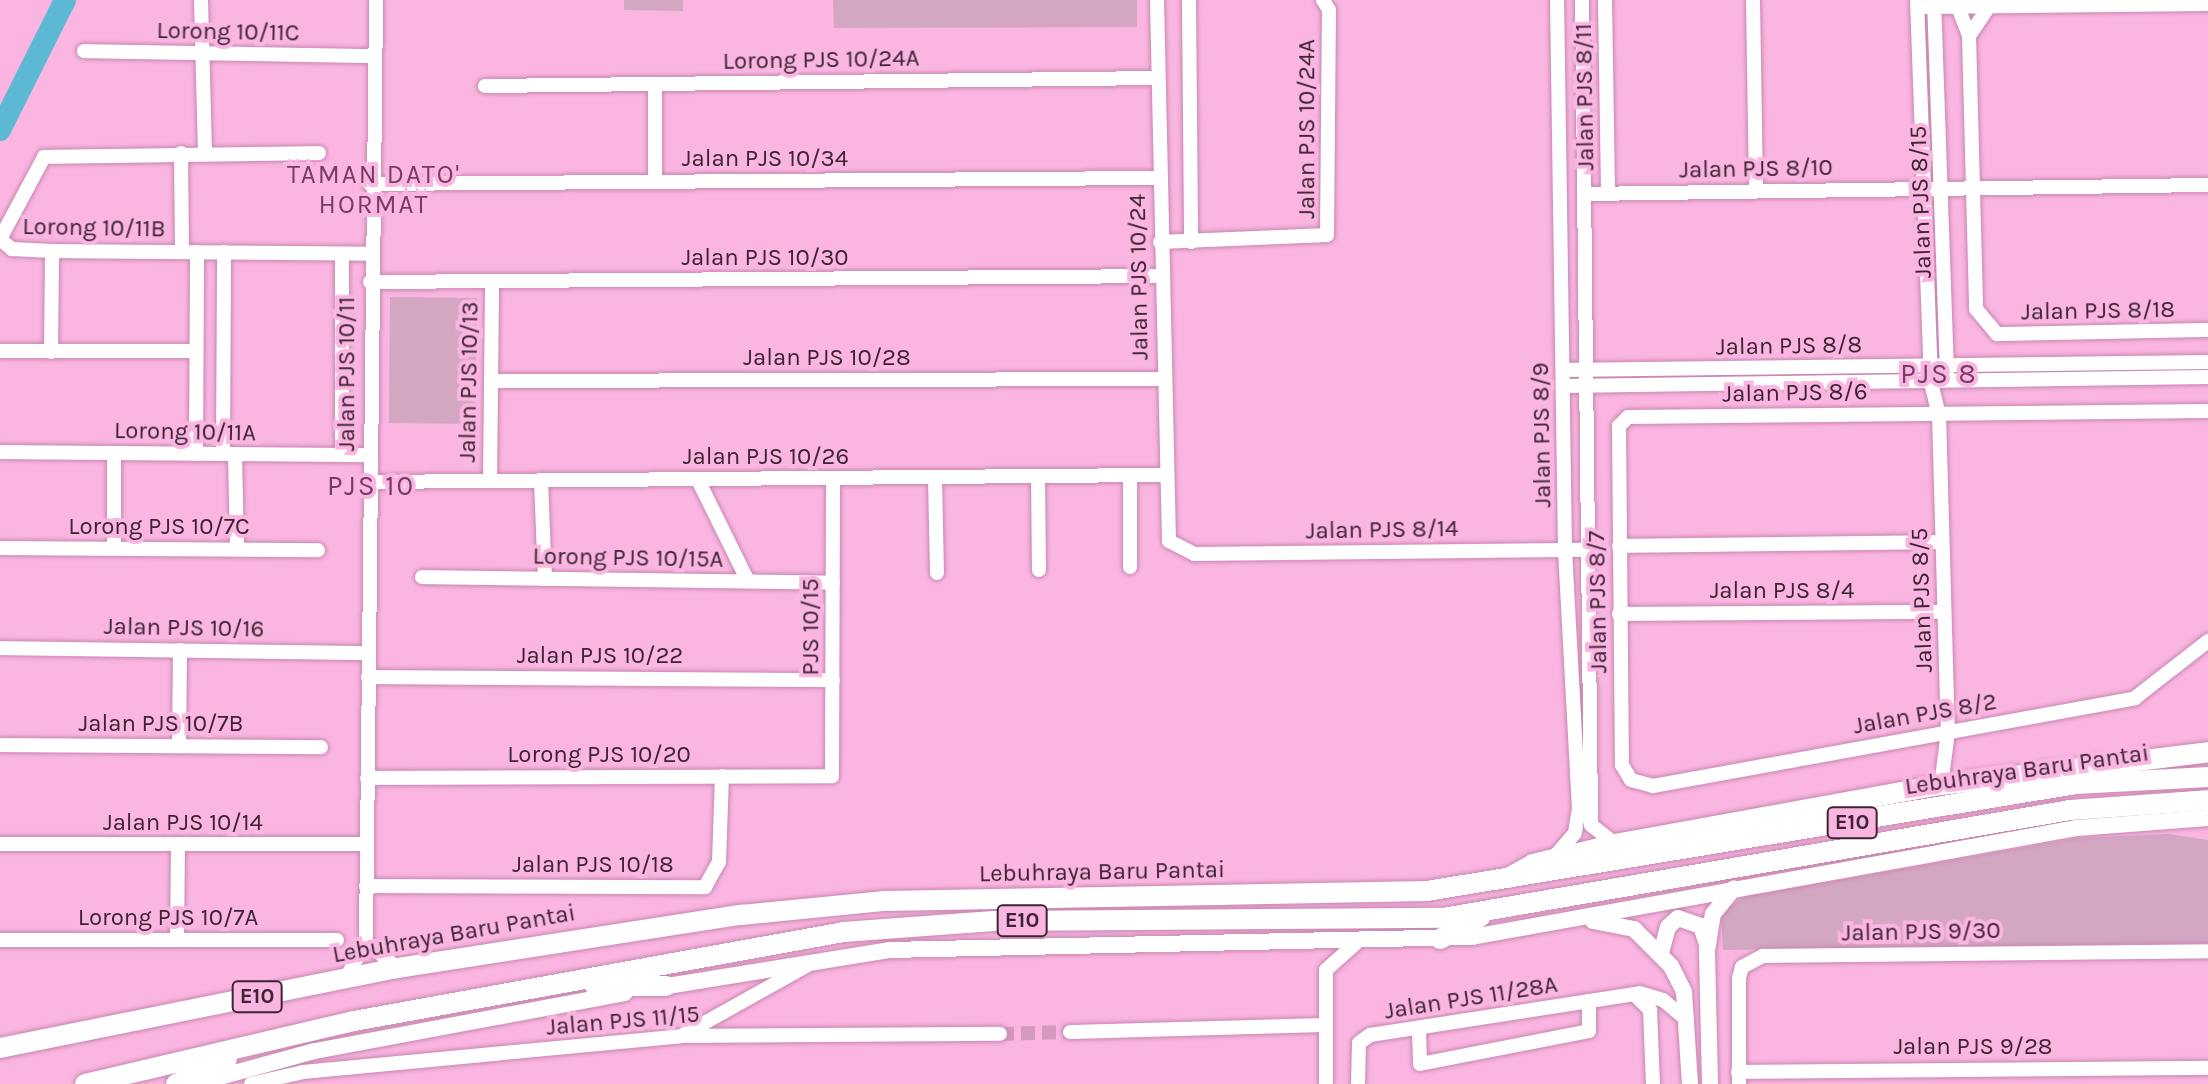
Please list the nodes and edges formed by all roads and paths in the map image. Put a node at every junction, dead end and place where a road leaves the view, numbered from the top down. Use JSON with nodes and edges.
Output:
{"nodes":[{"id":1,"x":201,"y":0,"type":"edge"},
{"id":2,"x":1157,"y":0,"type":"edge"},
{"id":3,"x":1189,"y":0,"type":"edge"},
{"id":4,"x":1323,"y":0,"type":"edge"},
{"id":5,"x":1557,"y":0,"type":"edge"},
{"id":6,"x":1582,"y":0,"type":"edge"},
{"id":7,"x":1605,"y":0,"type":"edge"},
{"id":8,"x":1753,"y":0,"type":"edge"},
{"id":9,"x":376,"y":1,"type":"edge"},
{"id":10,"x":1917,"y":4,"type":"edge"},
{"id":11,"x":1934,"y":4,"type":"edge"},
{"id":12,"x":2208,"y":4,"type":"edge"},
{"id":13,"x":1989,"y":6,"type":"junction"},
{"id":14,"x":1958,"y":7,"type":"junction"},
{"id":15,"x":1969,"y":36,"type":"junction"},
{"id":16,"x":84,"y":51,"type":"dead end"},
{"id":17,"x":203,"y":53,"type":"junction"},
{"id":18,"x":371,"y":56,"type":"junction"},
{"id":19,"x":1158,"y":78,"type":"junction"},
{"id":20,"x":655,"y":84,"type":"junction"},
{"id":21,"x":485,"y":86,"type":"dead end"},
{"id":22,"x":181,"y":153,"type":"junction"},
{"id":23,"x":205,"y":153,"type":"junction"},
{"id":24,"x":319,"y":153,"type":"dead end"},
{"id":25,"x":1159,"y":178,"type":"junction"},
{"id":26,"x":655,"y":182,"type":"junction"},
{"id":27,"x":1972,"y":182,"type":"junction"},
{"id":28,"x":370,"y":184,"type":"junction"},
{"id":29,"x":2208,"y":185,"type":"edge"},
{"id":30,"x":1944,"y":189,"type":"junction"},
{"id":31,"x":1927,"y":190,"type":"junction"},
{"id":32,"x":1756,"y":191,"type":"junction"},
{"id":33,"x":1608,"y":193,"type":"junction"},
{"id":34,"x":1585,"y":194,"type":"junction"},
{"id":35,"x":1160,"y":242,"type":"junction"},
{"id":36,"x":1191,"y":242,"type":"junction"},
{"id":37,"x":52,"y":251,"type":"junction"},
{"id":38,"x":190,"y":252,"type":"junction"},
{"id":39,"x":224,"y":252,"type":"junction"},
{"id":40,"x":342,"y":254,"type":"junction"},
{"id":41,"x":370,"y":254,"type":"junction"},
{"id":42,"x":1161,"y":276,"type":"junction"},
{"id":43,"x":370,"y":282,"type":"junction"},
{"id":44,"x":492,"y":283,"type":"junction"},
{"id":45,"x":2208,"y":330,"type":"edge"},
{"id":46,"x":0,"y":351,"type":"edge"},
{"id":47,"x":195,"y":351,"type":"junction"},
{"id":48,"x":51,"y":352,"type":"junction"},
{"id":49,"x":2208,"y":362,"type":"edge"},
{"id":50,"x":1939,"y":366,"type":"junction"},
{"id":51,"x":1563,"y":370,"type":"junction"},
{"id":52,"x":1587,"y":370,"type":"junction"},
{"id":53,"x":2208,"y":377,"type":"edge"},
{"id":54,"x":1162,"y":379,"type":"junction"},
{"id":55,"x":492,"y":381,"type":"junction"},
{"id":56,"x":1931,"y":383,"type":"junction"},
{"id":57,"x":1947,"y":383,"type":"junction"},
{"id":58,"x":1588,"y":385,"type":"junction"},
{"id":59,"x":1563,"y":386,"type":"junction"},
{"id":60,"x":1939,"y":408,"type":"junction"},
{"id":61,"x":2208,"y":411,"type":"edge"},
{"id":62,"x":1623,"y":420,"type":"joint"},
{"id":63,"x":0,"y":452,"type":"edge"},
{"id":64,"x":114,"y":453,"type":"junction"},
{"id":65,"x":196,"y":454,"type":"junction"},
{"id":66,"x":229,"y":454,"type":"junction"},
{"id":67,"x":342,"y":455,"type":"junction"},
{"id":68,"x":369,"y":455,"type":"junction"},
{"id":69,"x":1163,"y":475,"type":"junction"},
{"id":70,"x":1130,"y":476,"type":"junction"},
{"id":71,"x":1038,"y":477,"type":"junction"},
{"id":72,"x":935,"y":478,"type":"junction"},
{"id":73,"x":833,"y":479,"type":"junction"},
{"id":74,"x":698,"y":480,"type":"junction"},
{"id":75,"x":490,"y":481,"type":"junction"},
{"id":76,"x":541,"y":481,"type":"junction"},
{"id":77,"x":369,"y":482,"type":"junction"},
{"id":78,"x":1942,"y":542,"type":"junction"},
{"id":79,"x":1619,"y":546,"type":"junction"},
{"id":80,"x":0,"y":548,"type":"edge"},
{"id":81,"x":114,"y":548,"type":"junction"},
{"id":82,"x":237,"y":549,"type":"junction"},
{"id":83,"x":1177,"y":549,"type":"joint"},
{"id":84,"x":318,"y":550,"type":"dead end"},
{"id":85,"x":1565,"y":550,"type":"junction"},
{"id":86,"x":1589,"y":550,"type":"junction"},
{"id":87,"x":1130,"y":567,"type":"dead end"},
{"id":88,"x":1039,"y":570,"type":"dead end"},
{"id":89,"x":937,"y":573,"type":"dead end"},
{"id":90,"x":422,"y":577,"type":"dead end"},
{"id":91,"x":545,"y":579,"type":"junction"},
{"id":92,"x":748,"y":581,"type":"junction"},
{"id":93,"x":833,"y":583,"type":"junction"},
{"id":94,"x":1619,"y":588,"type":"junction"},
{"id":95,"x":1589,"y":590,"type":"junction"},
{"id":96,"x":1944,"y":612,"type":"junction"},
{"id":97,"x":1619,"y":614,"type":"junction"},
{"id":98,"x":2208,"y":641,"type":"edge"},
{"id":99,"x":0,"y":648,"type":"edge"},
{"id":100,"x":180,"y":650,"type":"junction"},
{"id":101,"x":368,"y":653,"type":"junction"},
{"id":102,"x":368,"y":677,"type":"junction"},
{"id":103,"x":833,"y":680,"type":"junction"},
{"id":104,"x":1948,"y":732,"type":"junction"},
{"id":105,"x":0,"y":745,"type":"edge"},
{"id":106,"x":179,"y":746,"type":"junction"},
{"id":107,"x":321,"y":747,"type":"dead end"},
{"id":108,"x":2208,"y":752,"type":"edge"},
{"id":109,"x":722,"y":776,"type":"junction"},
{"id":110,"x":832,"y":776,"type":"joint"},
{"id":111,"x":2208,"y":777,"type":"edge"},
{"id":112,"x":367,"y":778,"type":"junction"},
{"id":113,"x":1631,"y":780,"type":"joint"},
{"id":114,"x":1941,"y":785,"type":"junction"},
{"id":115,"x":2208,"y":800,"type":"edge"},
{"id":116,"x":2208,"y":818,"type":"edge"},
{"id":117,"x":0,"y":844,"type":"edge"},
{"id":118,"x":367,"y":844,"type":"junction"},
{"id":119,"x":1615,"y":844,"type":"junction"},
{"id":120,"x":178,"y":845,"type":"junction"},
{"id":121,"x":1551,"y":859,"type":"junction"},
{"id":122,"x":1498,"y":884,"type":"junction"},
{"id":123,"x":366,"y":886,"type":"junction"},
{"id":124,"x":1734,"y":888,"type":"junction"},
{"id":125,"x":1491,"y":911,"type":"junction"},
{"id":126,"x":1576,"y":920,"type":"junction"},
{"id":127,"x":1440,"y":939,"type":"junction"},
{"id":128,"x":0,"y":940,"type":"edge"},
{"id":129,"x":177,"y":940,"type":"junction"},
{"id":130,"x":337,"y":940,"type":"dead end"},
{"id":131,"x":366,"y":942,"type":"junction"},
{"id":132,"x":1356,"y":943,"type":"junction"},
{"id":133,"x":1707,"y":951,"type":"junction"},
{"id":134,"x":2208,"y":951,"type":"edge"},
{"id":135,"x":1661,"y":953,"type":"junction"},
{"id":136,"x":828,"y":957,"type":"junction"},
{"id":137,"x":397,"y":968,"type":"junction"},
{"id":138,"x":345,"y":978,"type":"junction"},
{"id":139,"x":559,"y":986,"type":"junction"},
{"id":140,"x":666,"y":986,"type":"junction"},
{"id":141,"x":1634,"y":994,"type":"junction"},
{"id":142,"x":1589,"y":1001,"type":"junction"},
{"id":143,"x":736,"y":1003,"type":"junction"},
{"id":144,"x":1687,"y":1020,"type":"junction"},
{"id":145,"x":1326,"y":1025,"type":"junction"},
{"id":146,"x":1070,"y":1032,"type":"tunnel mouth"},
{"id":147,"x":1419,"y":1032,"type":"junction"},
{"id":148,"x":1000,"y":1034,"type":"tunnel mouth"},
{"id":149,"x":714,"y":1035,"type":"junction"},
{"id":150,"x":681,"y":1036,"type":"junction"},
{"id":151,"x":245,"y":1044,"type":"junction"},
{"id":152,"x":0,"y":1048,"type":"edge"},
{"id":153,"x":2208,"y":1068,"type":"edge"},
{"id":154,"x":303,"y":1072,"type":"junction"},
{"id":155,"x":1738,"y":1078,"type":"edge"},
{"id":156,"x":85,"y":1084,"type":"edge"},
{"id":157,"x":176,"y":1084,"type":"edge"},
{"id":158,"x":194,"y":1084,"type":"edge"},
{"id":159,"x":251,"y":1084,"type":"edge"},
{"id":160,"x":293,"y":1084,"type":"edge"},
{"id":161,"x":1326,"y":1084,"type":"edge"},
{"id":162,"x":1358,"y":1084,"type":"edge"},
{"id":163,"x":1653,"y":1084,"type":"edge"},
{"id":164,"x":1690,"y":1084,"type":"edge"},
{"id":165,"x":1710,"y":1084,"type":"edge"}],
"edges":[{"from":1,"to":17,"type":"street"},
{"from":2,"to":19,"type":"street","name":"Jalan PJS 10/24"},
{"from":3,"to":36,"type":"street"},
{"from":4,"to":36,"type":"street","name":"Jalan PJS 10/24A"},
{"from":5,"to":51,"type":"street","name":"Jalan PJS 8/9"},
{"from":6,"to":34,"type":"street","name":"Jalan PJS 8/9"},
{"from":7,"to":33,"type":"street","name":"Jalan PJS 8/11"},
{"from":8,"to":32,"type":"street"},
{"from":9,"to":18,"type":"street","name":"Jalan PJS 10/11"},
{"from":10,"to":11,"type":"street"},
{"from":10,"to":31,"type":"street","name":"Jalan PJS 8/15"},
{"from":11,"to":14,"type":"street"},
{"from":11,"to":30,"type":"street","name":"Jalan PJS 8/15"},
{"from":12,"to":13,"type":"street"},
{"from":13,"to":14,"type":"street"},
{"from":13,"to":15,"type":"street"},
{"from":14,"to":15,"type":"street","name":"Jalan PJS 8/18"},
{"from":15,"to":27,"type":"street","name":"Jalan PJS 8/18"},
{"from":16,"to":17,"type":"street","name":"Lorong 10/11C"},
{"from":17,"to":18,"type":"street","name":"Lorong 10/11C"},
{"from":17,"to":23,"type":"street"},
{"from":18,"to":28,"type":"street","name":"Jalan PJS 10/11"},
{"from":19,"to":20,"type":"street","name":"Lorong PJS 10/24A"},
{"from":19,"to":25,"type":"street","name":"Jalan PJS 10/24"},
{"from":20,"to":21,"type":"street","name":"Lorong PJS 10/24A"},
{"from":20,"to":26,"type":"street"},
{"from":22,"to":23,"type":"street","name":"Lorong 10/11B"},
{"from":22,"to":37,"type":"street","name":"Lorong 10/11B"},
{"from":22,"to":38,"type":"street"},
{"from":23,"to":24,"type":"street","name":"Lorong 10/11B"},
{"from":25,"to":26,"type":"street","name":"Jalan PJS 10/34"},
{"from":25,"to":35,"type":"street","name":"Jalan PJS 10/24"},
{"from":26,"to":28,"type":"street","name":"Jalan PJS 10/34"},
{"from":27,"to":29,"type":"street"},
{"from":27,"to":30,"type":"street"},
{"from":27,"to":45,"type":"street","name":"Jalan PJS 8/18"},
{"from":28,"to":41,"type":"street","name":"Jalan PJS 10/11"},
{"from":30,"to":31,"type":"street","name":"Jalan PJS 8/10"},
{"from":30,"to":50,"type":"street","name":"Jalan PJS 8/15"},
{"from":31,"to":32,"type":"street","name":"Jalan PJS 8/10"},
{"from":31,"to":50,"type":"street","name":"Jalan PJS 8/15"},
{"from":32,"to":33,"type":"street","name":"Jalan PJS 8/10"},
{"from":33,"to":34,"type":"street","name":"Jalan PJS 8/10"},
{"from":34,"to":52,"type":"street","name":"Jalan PJS 8/9"},
{"from":35,"to":36,"type":"street","name":"Jalan PJS 10/24A"},
{"from":35,"to":42,"type":"street","name":"Jalan PJS 10/24"},
{"from":37,"to":38,"type":"street","name":"Lorong 10/11B"},
{"from":37,"to":48,"type":"street"},
{"from":38,"to":39,"type":"street","name":"Lorong 10/11B"},
{"from":38,"to":47,"type":"street"},
{"from":39,"to":40,"type":"street","name":"Lorong 10/11B"},
{"from":39,"to":66,"type":"street"},
{"from":40,"to":41,"type":"street","name":"Lorong 10/11B"},
{"from":40,"to":67,"type":"street"},
{"from":41,"to":43,"type":"street","name":"Jalan PJS 10/11"},
{"from":42,"to":44,"type":"street","name":"Jalan PJS 10/30"},
{"from":42,"to":54,"type":"street","name":"Jalan PJS 10/24"},
{"from":43,"to":44,"type":"street","name":"Jalan PJS 10/30"},
{"from":43,"to":68,"type":"street","name":"Jalan PJS 10/11"},
{"from":44,"to":55,"type":"street","name":"Jalan PJS 10/13"},
{"from":46,"to":48,"type":"street"},
{"from":47,"to":48,"type":"street"},
{"from":47,"to":65,"type":"street"},
{"from":49,"to":50,"type":"street","name":"Jalan PJS 8/8"},
{"from":50,"to":52,"type":"street","name":"Jalan PJS 8/8"},
{"from":50,"to":56,"type":"street","name":"Jalan PJS 8/15"},
{"from":50,"to":57,"type":"street","name":"Jalan PJS 8/15"},
{"from":51,"to":52,"type":"street","name":"Jalan PJS 8/8"},
{"from":51,"to":59,"type":"street","name":"Jalan PJS 8/9"},
{"from":52,"to":58,"type":"street","name":"Jalan PJS 8/9"},
{"from":53,"to":57,"type":"street","name":"Jalan PJS 8/8"},
{"from":54,"to":55,"type":"street","name":"Jalan PJS 10/28"},
{"from":54,"to":69,"type":"street","name":"Jalan PJS 10/24"},
{"from":55,"to":75,"type":"street","name":"Jalan PJS 10/13"},
{"from":56,"to":57,"type":"street","name":"Jalan PJS 8/8"},
{"from":56,"to":58,"type":"street","name":"Jalan PJS 8/8"},
{"from":56,"to":60,"type":"street","name":"Jalan PJS 8/15"},
{"from":57,"to":60,"type":"street","name":"Jalan PJS 8/15"},
{"from":58,"to":59,"type":"street","name":"Jalan PJS 8/8"},
{"from":58,"to":86,"type":"street","name":"Jalan PJS 8/9"},
{"from":59,"to":85,"type":"street","name":"Jalan PJS 8/9"},
{"from":60,"to":61,"type":"street","name":"Jalan PJS 8/6"},
{"from":60,"to":62,"type":"street","name":"Jalan PJS 8/6"},
{"from":60,"to":78,"type":"street","name":"Jalan PJS 8/5"},
{"from":62,"to":79,"type":"street","name":"Jalan PJS 8/7"},
{"from":63,"to":64,"type":"street","name":"Lorong 10/11A"},
{"from":64,"to":65,"type":"street","name":"Lorong 10/11A"},
{"from":64,"to":81,"type":"street"},
{"from":65,"to":66,"type":"street","name":"Lorong 10/11A"},
{"from":66,"to":67,"type":"street","name":"Lorong 10/11A"},
{"from":66,"to":82,"type":"street"},
{"from":67,"to":68,"type":"street","name":"Lorong 10/11A"},
{"from":68,"to":77,"type":"street","name":"Jalan PJS 10/11"},
{"from":69,"to":70,"type":"street","name":"Jalan PJS 10/26"},
{"from":69,"to":83,"type":"street","name":"Jalan PJS 10/24"},
{"from":70,"to":71,"type":"street","name":"Jalan PJS 10/26"},
{"from":70,"to":87,"type":"street"},
{"from":71,"to":72,"type":"street","name":"Jalan PJS 10/26"},
{"from":71,"to":88,"type":"street"},
{"from":72,"to":73,"type":"street","name":"Jalan PJS 10/26"},
{"from":72,"to":89,"type":"street"},
{"from":73,"to":74,"type":"street","name":"Jalan PJS 10/26"},
{"from":73,"to":93,"type":"street","name":"PJS 10/15"},
{"from":74,"to":76,"type":"street","name":"Jalan PJS 10/26"},
{"from":74,"to":92,"type":"street"},
{"from":75,"to":76,"type":"street","name":"Jalan PJS 10/26"},
{"from":75,"to":77,"type":"street","name":"Jalan PJS 10/26"},
{"from":76,"to":91,"type":"street"},
{"from":77,"to":101,"type":"street","name":"Jalan PJS 10/11"},
{"from":78,"to":79,"type":"street","name":"Jalan PJS 8/4"},
{"from":78,"to":96,"type":"street","name":"Jalan PJS 8/5"},
{"from":79,"to":94,"type":"street","name":"Jalan PJS 8/7"},
{"from":80,"to":81,"type":"street","name":"Lorong PJS 10/7C"},
{"from":81,"to":82,"type":"street","name":"Lorong PJS 10/7C"},
{"from":82,"to":84,"type":"street","name":"Lorong PJS 10/7C"},
{"from":83,"to":85,"type":"street","name":"Jalan PJS 8/14"},
{"from":85,"to":86,"type":"street","name":"Jalan PJS 8/14"},
{"from":85,"to":121,"type":"street","name":"Jalan PJS 8/9"},
{"from":86,"to":95,"type":"street","name":"Jalan PJS 8/9"},
{"from":90,"to":91,"type":"street","name":"Lorong PJS 10/15A"},
{"from":91,"to":92,"type":"street","name":"Lorong PJS 10/15A"},
{"from":92,"to":93,"type":"street","name":"Lorong PJS 10/15A"},
{"from":93,"to":103,"type":"street","name":"PJS 10/15"},
{"from":94,"to":95,"type":"street"},
{"from":94,"to":97,"type":"street","name":"Jalan PJS 8/7"},
{"from":95,"to":119,"type":"street","name":"Jalan PJS 8/9"},
{"from":96,"to":97,"type":"street","name":"Jalan PJS 8/4"},
{"from":96,"to":104,"type":"street","name":"Jalan PJS 8/5"},
{"from":97,"to":113,"type":"street","name":"Jalan PJS 8/7"},
{"from":98,"to":104,"type":"street","name":"Jalan PJS 8/2"},
{"from":99,"to":100,"type":"street","name":"Jalan PJS 10/16"},
{"from":100,"to":101,"type":"street","name":"Jalan PJS 10/16"},
{"from":100,"to":106,"type":"street"},
{"from":101,"to":102,"type":"street","name":"Jalan PJS 10/11"},
{"from":102,"to":103,"type":"street","name":"Jalan PJS 10/22"},
{"from":102,"to":112,"type":"street","name":"Jalan PJS 10/11"},
{"from":103,"to":110,"type":"street","name":"PJS 10/15"},
{"from":104,"to":113,"type":"street","name":"Jalan PJS 8/2"},
{"from":104,"to":114,"type":"street","name":"Jalan PJS 8/5"},
{"from":105,"to":106,"type":"street","name":"Jalan PJS 10/7B"},
{"from":106,"to":107,"type":"street","name":"Jalan PJS 10/7B"},
{"from":108,"to":114,"type":"highway"},
{"from":109,"to":110,"type":"street","name":"Lorong PJS 10/20"},
{"from":109,"to":112,"type":"street","name":"Lorong PJS 10/20"},
{"from":109,"to":123,"type":"street","name":"Jalan PJS 10/18"},
{"from":111,"to":122,"type":"highway","name":"Lebuhraya Baru Pantai","number":"E10"},
{"from":112,"to":118,"type":"street","name":"Jalan PJS 10/11"},
{"from":114,"to":119,"type":"highway"},
{"from":115,"to":125,"type":"highway","name":"Lebuhraya Baru Pantai","number":"E10"},
{"from":116,"to":124,"type":"main road"},
{"from":117,"to":120,"type":"street","name":"Jalan PJS 10/14"},
{"from":118,"to":120,"type":"street","name":"Jalan PJS 10/14"},
{"from":118,"to":123,"type":"street","name":"Jalan PJS 10/11"},
{"from":119,"to":121,"type":"highway"},
{"from":120,"to":129,"type":"street"},
{"from":121,"to":122,"type":"highway"},
{"from":122,"to":137,"type":"highway","name":"Lebuhraya Baru Pantai","number":"E10"},
{"from":123,"to":131,"type":"street","name":"Jalan PJS 10/11"},
{"from":124,"to":126,"type":"main road"},
{"from":124,"to":133,"type":"main road"},
{"from":125,"to":127,"type":"highway"},
{"from":125,"to":139,"type":"highway","name":"Lebuhraya Baru Pantai","number":"E10"},
{"from":126,"to":127,"type":"main road"},
{"from":126,"to":135,"type":"main road"},
{"from":127,"to":132,"type":"main road"},
{"from":128,"to":129,"type":"street","name":"Lorong PJS 10/7A"},
{"from":129,"to":130,"type":"street","name":"Lorong PJS 10/7A"},
{"from":131,"to":137,"type":"street"},
{"from":131,"to":138,"type":"street"},
{"from":132,"to":136,"type":"main road"},
{"from":132,"to":145,"type":"street"},
{"from":133,"to":135,"type":"main road"},
{"from":133,"to":165,"type":"main road"},
{"from":134,"to":155,"type":"street","name":"Jalan PJS 9/30"},
{"from":135,"to":144,"type":"main road"},
{"from":136,"to":140,"type":"main road"},
{"from":136,"to":143,"type":"street"},
{"from":137,"to":138,"type":"highway","name":"Lebuhraya Baru Pantai","number":"E10"},
{"from":138,"to":152,"type":"highway","name":"Lebuhraya Baru Pantai","number":"E10"},
{"from":139,"to":140,"type":"highway"},
{"from":139,"to":151,"type":"highway","name":"Lebuhraya Baru Pantai","number":"E10"},
{"from":140,"to":158,"type":"main road"},
{"from":141,"to":142,"type":"street","name":"Jalan PJS 11/28A"},
{"from":141,"to":144,"type":"street","name":"Jalan PJS 11/28A"},
{"from":141,"to":163,"type":"street"},
{"from":142,"to":147,"type":"street","name":"Jalan PJS 11/28A"},
{"from":142,"to":147,"type":"street"},
{"from":143,"to":149,"type":"street"},
{"from":143,"to":150,"type":"street"},
{"from":144,"to":164,"type":"main road"},
{"from":145,"to":146,"type":"street"},
{"from":145,"to":161,"type":"street"},
{"from":147,"to":162,"type":"street","name":"Jalan PJS 11/28A"},
{"from":148,"to":149,"type":"street","name":"Jalan PJS 11/15"},
{"from":149,"to":150,"type":"street","name":"Jalan PJS 11/15"},
{"from":150,"to":154,"type":"street","name":"Jalan PJS 11/15"},
{"from":151,"to":156,"type":"highway","name":"Lebuhraya Baru Pantai","number":"E10"},
{"from":151,"to":157,"type":"highway"},
{"from":153,"to":155,"type":"street","name":"Jalan PJS 9/28"},
{"from":154,"to":159,"type":"street","name":"Jalan PJS 11/15"},
{"from":154,"to":160,"type":"street"}]}
